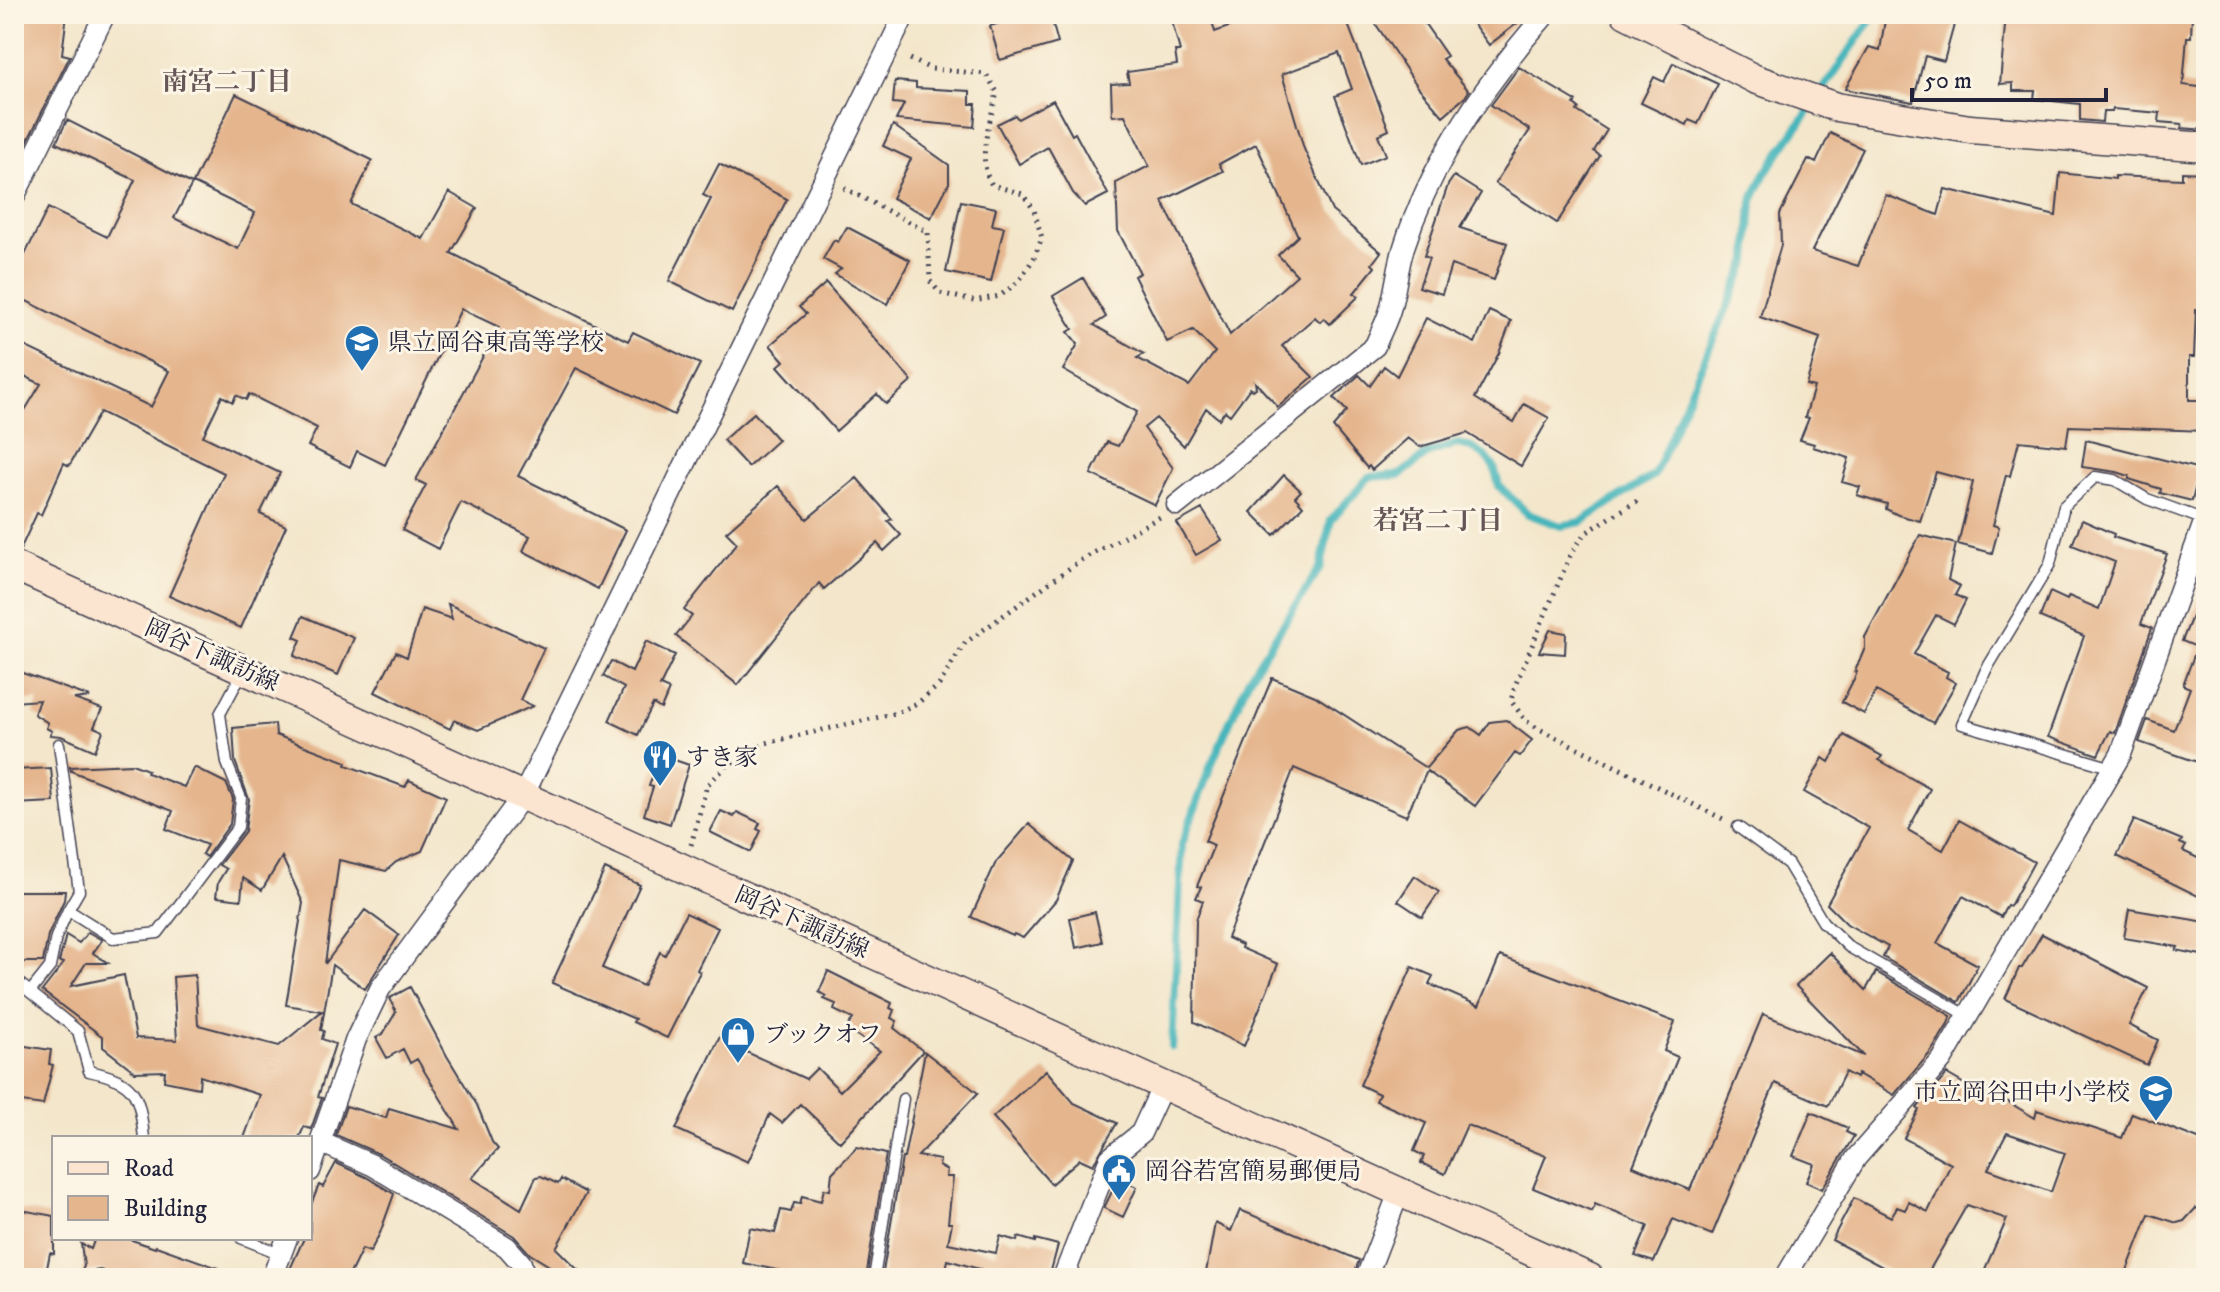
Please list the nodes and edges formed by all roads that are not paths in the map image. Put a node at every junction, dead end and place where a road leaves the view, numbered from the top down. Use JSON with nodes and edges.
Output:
{"nodes":[{"id":1,"x":105,"y":14,"type":"edge"},
{"id":2,"x":905,"y":14,"type":"edge"},
{"id":3,"x":1546,"y":14,"type":"edge"},
{"id":4,"x":1626,"y":14,"type":"edge"},
{"id":5,"x":2206,"y":147,"type":"edge"},
{"id":6,"x":14,"y":197,"type":"edge"},
{"id":7,"x":1177,"y":505,"type":"road end"},
{"id":8,"x":2205,"y":519,"type":"edge"},
{"id":9,"x":14,"y":566,"type":"edge"},
{"id":10,"x":244,"y":669,"type":"junction"},
{"id":11,"x":59,"y":744,"type":"dead end"},
{"id":12,"x":2113,"y":768,"type":"junction"},
{"id":13,"x":524,"y":794,"type":"junction"},
{"id":14,"x":1738,"y":827,"type":"road end"},
{"id":15,"x":68,"y":910,"type":"junction"},
{"id":16,"x":14,"y":979,"type":"edge"},
{"id":17,"x":30,"y":992,"type":"junction"},
{"id":18,"x":1968,"y":1016,"type":"junction"},
{"id":19,"x":1163,"y":1085,"type":"junction"},
{"id":20,"x":903,"y":1099,"type":"dead end"},
{"id":21,"x":144,"y":1136,"type":"edge"},
{"id":22,"x":320,"y":1142,"type":"junction"},
{"id":23,"x":312,"y":1165,"type":"edge"},
{"id":24,"x":1399,"y":1192,"type":"junction"},
{"id":25,"x":252,"y":1240,"type":"edge"},
{"id":26,"x":284,"y":1246,"type":"edge"},
{"id":27,"x":272,"y":1278,"type":"edge"},
{"id":28,"x":525,"y":1278,"type":"edge"},
{"id":29,"x":874,"y":1278,"type":"edge"},
{"id":30,"x":1063,"y":1278,"type":"edge"},
{"id":31,"x":1366,"y":1278,"type":"edge"},
{"id":32,"x":1590,"y":1278,"type":"edge"},
{"id":33,"x":1785,"y":1278,"type":"edge"}],
"edges":[{"from":1,"to":6,"type":"street"},
{"from":2,"to":13,"type":"street"},
{"from":3,"to":7,"type":"street"},
{"from":4,"to":5,"type":"main road"},
{"from":8,"to":12,"type":"street"},
{"from":8,"to":12,"type":"lane"},
{"from":9,"to":10,"type":"main road","name":"岡谷下諏訪線"},
{"from":10,"to":13,"type":"main road","name":"岡谷下諏訪線"},
{"from":10,"to":15,"type":"lane"},
{"from":11,"to":15,"type":"lane"},
{"from":12,"to":18,"type":"street"},
{"from":13,"to":19,"type":"main road","name":"岡谷下諏訪線"},
{"from":13,"to":22,"type":"street"},
{"from":14,"to":18,"type":"lane"},
{"from":15,"to":17,"type":"lane"},
{"from":16,"to":17,"type":"lane"},
{"from":17,"to":21,"type":"lane"},
{"from":18,"to":33,"type":"street"},
{"from":19,"to":24,"type":"main road","name":"岡谷下諏訪線"},
{"from":19,"to":30,"type":"street"},
{"from":20,"to":29,"type":"lane"},
{"from":22,"to":23,"type":"street"},
{"from":22,"to":28,"type":"street"},
{"from":24,"to":31,"type":"street"},
{"from":24,"to":32,"type":"main road","name":"岡谷下諏訪線"},
{"from":25,"to":26,"type":"lane"},
{"from":26,"to":27,"type":"street"}]}
